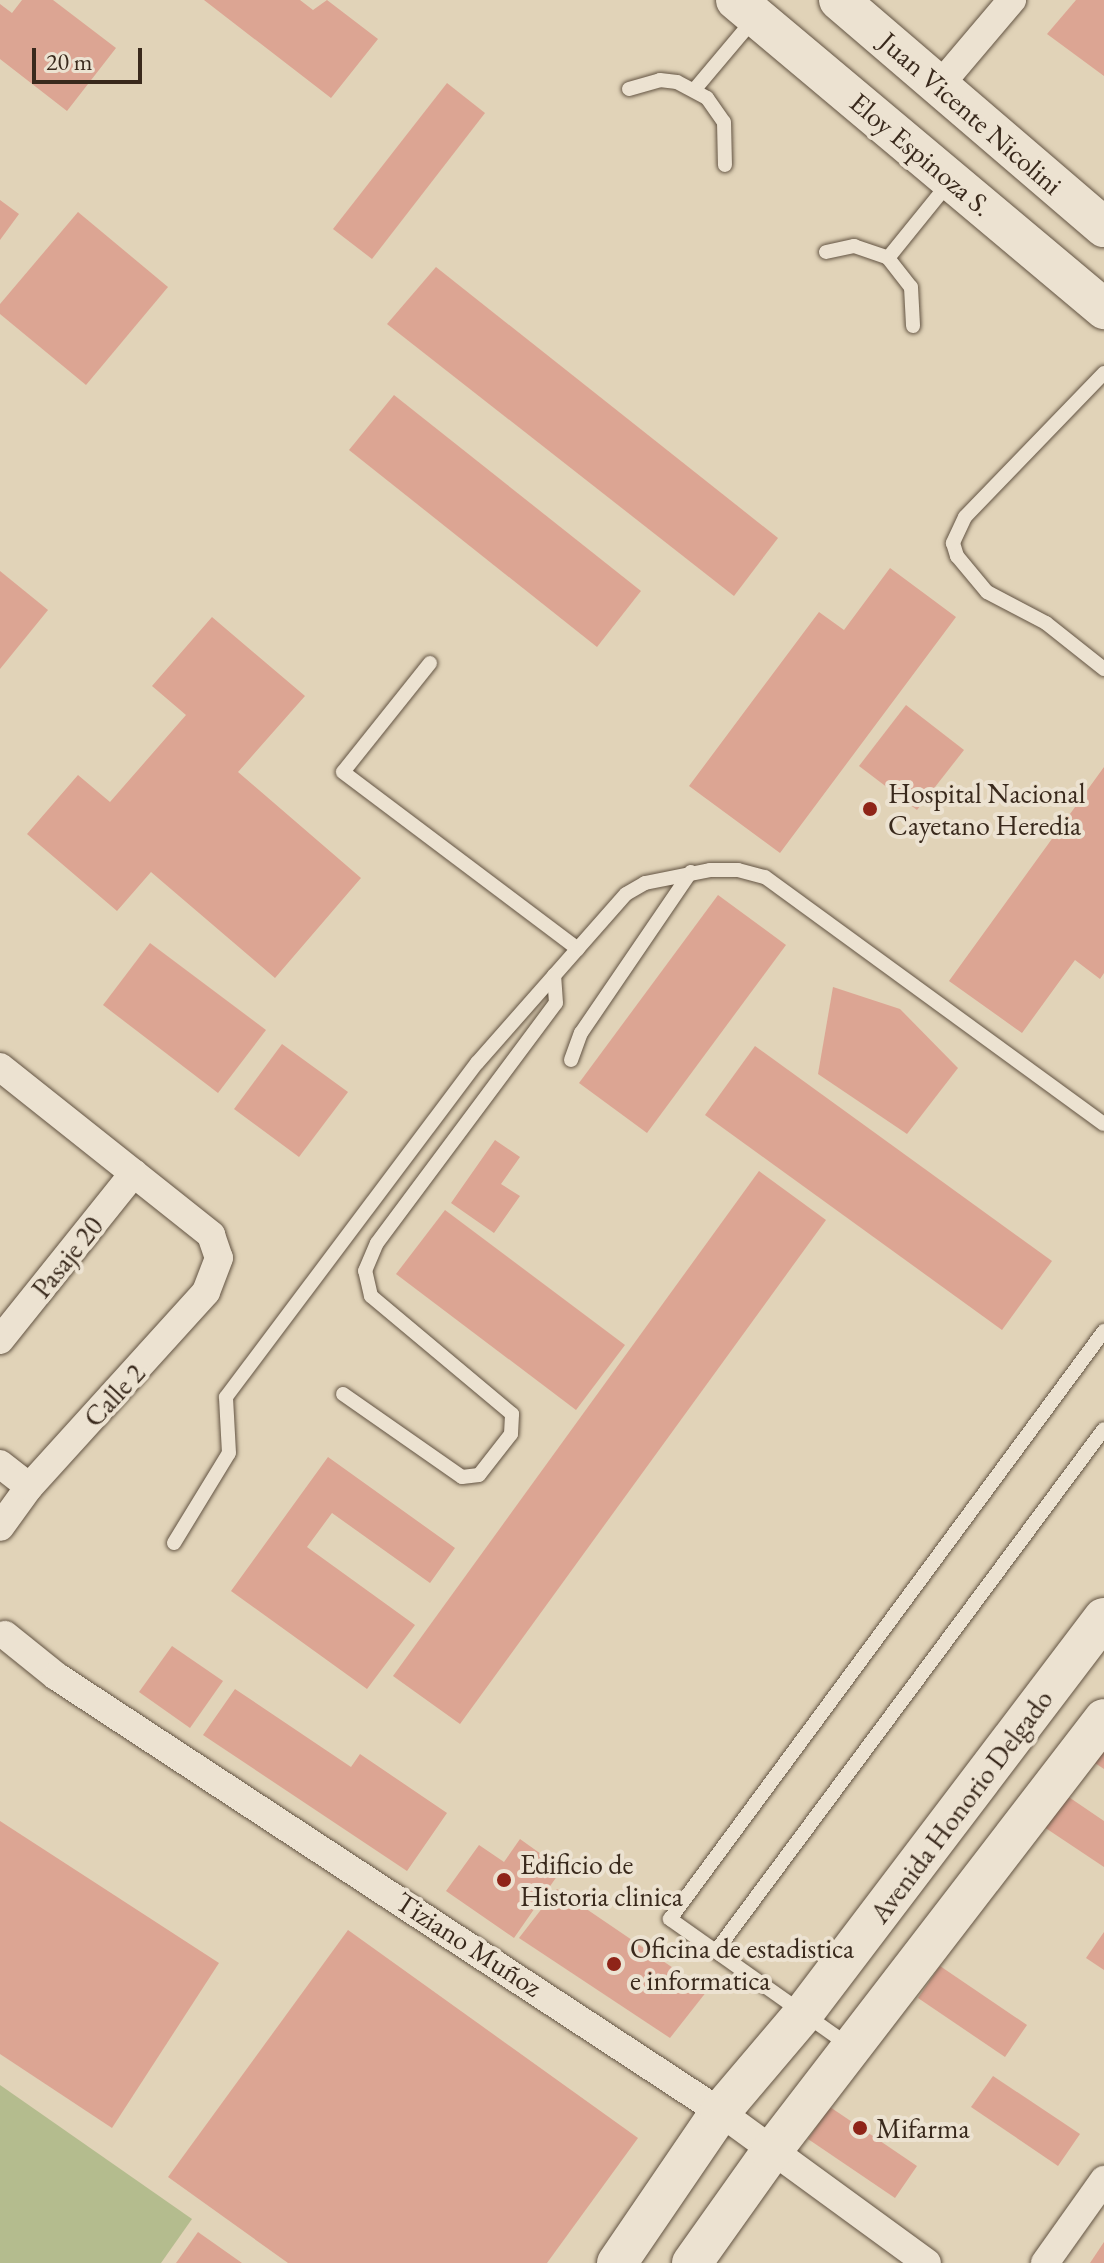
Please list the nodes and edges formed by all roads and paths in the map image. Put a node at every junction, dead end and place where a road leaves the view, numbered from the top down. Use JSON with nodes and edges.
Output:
{"nodes":[{"id":1,"x":839,"y":0,"type":"edge"},
{"id":2,"x":1012,"y":0,"type":"edge"},
{"id":3,"x":754,"y":5,"type":"edge"},
{"id":4,"x":939,"y":86,"type":"junction"},
{"id":5,"x":629,"y":89,"type":"dead end"},
{"id":6,"x":695,"y":89,"type":"junction"},
{"id":7,"x":725,"y":165,"type":"dead end"},
{"id":8,"x":952,"y":179,"type":"junction"},
{"id":9,"x":1104,"y":227,"type":"edge"},
{"id":10,"x":826,"y":252,"type":"dead end"},
{"id":11,"x":888,"y":258,"type":"junction"},
{"id":12,"x":1104,"y":309,"type":"edge"},
{"id":13,"x":913,"y":326,"type":"dead end"},
{"id":14,"x":1104,"y":373,"type":"edge"},
{"id":15,"x":430,"y":663,"type":"dead end"},
{"id":16,"x":1104,"y":669,"type":"edge"},
{"id":17,"x":691,"y":872,"type":"junction"},
{"id":18,"x":578,"y":949,"type":"junction"},
{"id":19,"x":554,"y":975,"type":"junction"},
{"id":20,"x":571,"y":1060,"type":"dead end"},
{"id":21,"x":4,"y":1079,"type":"edge"},
{"id":22,"x":1104,"y":1124,"type":"edge"},
{"id":23,"x":134,"y":1173,"type":"junction"},
{"id":24,"x":1104,"y":1331,"type":"edge"},
{"id":25,"x":0,"y":1340,"type":"edge"},
{"id":26,"x":343,"y":1394,"type":"dead end"},
{"id":27,"x":1104,"y":1429,"type":"edge"},
{"id":28,"x":0,"y":1464,"type":"edge"},
{"id":29,"x":29,"y":1487,"type":"junction"},
{"id":30,"x":0,"y":1527,"type":"edge"},
{"id":31,"x":174,"y":1543,"type":"dead end"},
{"id":32,"x":1104,"y":1618,"type":"edge"},
{"id":33,"x":5,"y":1635,"type":"dead end"},
{"id":34,"x":1104,"y":1719,"type":"edge"},
{"id":35,"x":716,"y":1951,"type":"junction"},
{"id":36,"x":803,"y":2014,"type":"junction"},
{"id":37,"x":851,"y":2047,"type":"junction"},
{"id":38,"x":720,"y":2112,"type":"junction"},
{"id":39,"x":771,"y":2152,"type":"junction"},
{"id":40,"x":1104,"y":2180,"type":"edge"},
{"id":41,"x":617,"y":2263,"type":"edge"},
{"id":42,"x":692,"y":2263,"type":"edge"},
{"id":43,"x":927,"y":2263,"type":"edge"},
{"id":44,"x":1045,"y":2263,"type":"edge"}],
"edges":[{"from":1,"to":4,"type":"street","name":"Juan Vicente Nicolini"},
{"from":2,"to":4,"type":"street"},
{"from":3,"to":6,"type":"lane"},
{"from":3,"to":8,"type":"street","name":"Eloy Espinoza S."},
{"from":4,"to":9,"type":"street","name":"Juan Vicente Nicolini"},
{"from":5,"to":6,"type":"lane"},
{"from":6,"to":7,"type":"lane"},
{"from":8,"to":11,"type":"lane"},
{"from":8,"to":12,"type":"street","name":"Eloy Espinoza S."},
{"from":10,"to":11,"type":"lane"},
{"from":11,"to":13,"type":"lane"},
{"from":14,"to":16,"type":"lane"},
{"from":15,"to":18,"type":"lane"},
{"from":17,"to":18,"type":"lane"},
{"from":17,"to":20,"type":"lane"},
{"from":17,"to":22,"type":"lane"},
{"from":18,"to":19,"type":"lane"},
{"from":19,"to":26,"type":"lane"},
{"from":19,"to":31,"type":"lane"},
{"from":21,"to":23,"type":"street"},
{"from":23,"to":25,"type":"street","name":"Pasaje 20"},
{"from":23,"to":29,"type":"street","name":"Calle 2"},
{"from":24,"to":35,"type":"lane"},
{"from":27,"to":35,"type":"lane"},
{"from":28,"to":29,"type":"street"},
{"from":29,"to":30,"type":"street","name":"Calle 2"},
{"from":32,"to":36,"type":"street","name":"Avenida Honorio Delgado"},
{"from":33,"to":38,"type":"street","name":"Tiziano Muñoz"},
{"from":34,"to":37,"type":"street","name":"Avenida Honorio Delgado"},
{"from":35,"to":36,"type":"lane"},
{"from":36,"to":37,"type":"lane"},
{"from":36,"to":38,"type":"street","name":"Avenida Honorio Delgado"},
{"from":37,"to":39,"type":"street","name":"Avenida Honorio Delgado"},
{"from":38,"to":39,"type":"street","name":"Tiziano Muñoz"},
{"from":38,"to":41,"type":"street","name":"Avenida Honorio Delgado"},
{"from":39,"to":42,"type":"street","name":"Avenida Honorio Delgado"},
{"from":39,"to":43,"type":"street","name":"Tiziano Muñoz"},
{"from":40,"to":44,"type":"street"}]}
